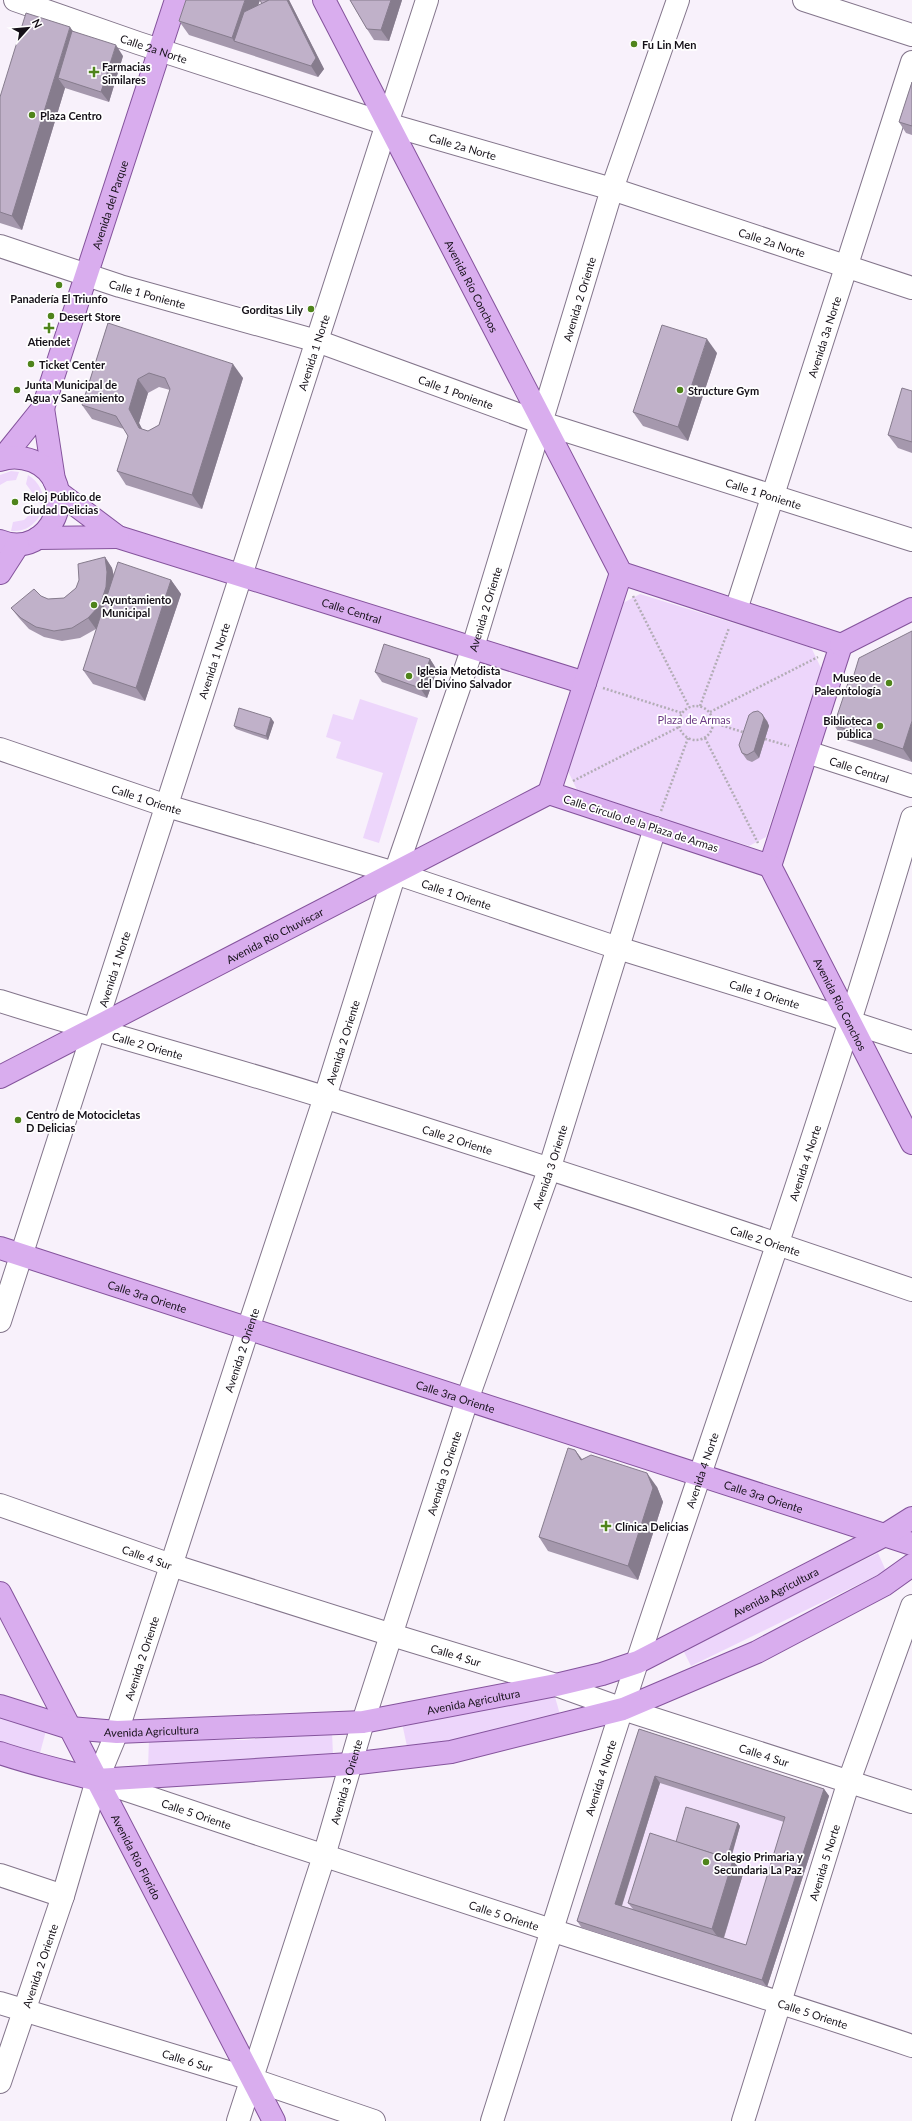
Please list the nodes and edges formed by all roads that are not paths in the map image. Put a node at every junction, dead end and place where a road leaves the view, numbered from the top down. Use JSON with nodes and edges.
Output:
{"nodes":[{"id":1,"x":15,"y":0,"type":"edge"},
{"id":2,"x":176,"y":0,"type":"edge"},
{"id":3,"x":324,"y":0,"type":"edge"},
{"id":4,"x":427,"y":0,"type":"edge"},
{"id":5,"x":678,"y":0,"type":"edge"},
{"id":6,"x":804,"y":0,"type":"edge"},
{"id":7,"x":912,"y":35,"type":"edge"},
{"id":8,"x":160,"y":50,"type":"junction"},
{"id":9,"x":912,"y":62,"type":"edge"},
{"id":10,"x":387,"y":124,"type":"junction"},
{"id":11,"x":612,"y":189,"type":"junction"},
{"id":12,"x":0,"y":246,"type":"edge"},
{"id":13,"x":846,"y":266,"type":"junction"},
{"id":14,"x":87,"y":275,"type":"junction"},
{"id":15,"x":912,"y":288,"type":"edge"},
{"id":16,"x":317,"y":341,"type":"junction"},
{"id":17,"x":43,"y":408,"type":"junction"},
{"id":18,"x":542,"y":423,"type":"junction"},
{"id":19,"x":1,"y":460,"type":"edge"},
{"id":20,"x":56,"y":486,"type":"junction"},
{"id":21,"x":773,"y":495,"type":"junction"},
{"id":22,"x":118,"y":537,"type":"junction"},
{"id":23,"x":912,"y":540,"type":"edge"},
{"id":24,"x":19,"y":541,"type":"edge"},
{"id":25,"x":0,"y":573,"type":"edge"},
{"id":26,"x":621,"y":573,"type":"junction"},
{"id":27,"x":241,"y":575,"type":"junction"},
{"id":28,"x":912,"y":609,"type":"edge"},
{"id":29,"x":736,"y":610,"type":"junction"},
{"id":30,"x":841,"y":645,"type":"junction"},
{"id":31,"x":473,"y":647,"type":"junction"},
{"id":32,"x":585,"y":683,"type":"junction"},
{"id":33,"x":0,"y":749,"type":"edge"},
{"id":34,"x":807,"y":752,"type":"junction"},
{"id":35,"x":912,"y":786,"type":"edge"},
{"id":36,"x":550,"y":793,"type":"junction"},
{"id":37,"x":167,"y":806,"type":"junction"},
{"id":38,"x":912,"y":818,"type":"edge"},
{"id":39,"x":655,"y":828,"type":"junction"},
{"id":40,"x":770,"y":866,"type":"junction"},
{"id":41,"x":395,"y":873,"type":"junction"},
{"id":42,"x":618,"y":948,"type":"junction"},
{"id":43,"x":0,"y":1001,"type":"edge"},
{"id":44,"x":850,"y":1022,"type":"junction"},
{"id":45,"x":94,"y":1028,"type":"junction"},
{"id":46,"x":912,"y":1042,"type":"edge"},
{"id":47,"x":0,"y":1076,"type":"edge"},
{"id":48,"x":326,"y":1097,"type":"junction"},
{"id":49,"x":912,"y":1143,"type":"edge"},
{"id":50,"x":549,"y":1170,"type":"junction"},
{"id":51,"x":778,"y":1244,"type":"junction"},
{"id":52,"x":0,"y":1248,"type":"edge"},
{"id":53,"x":21,"y":1255,"type":"junction"},
{"id":54,"x":912,"y":1290,"type":"edge"},
{"id":55,"x":0,"y":1321,"type":"edge"},
{"id":56,"x":248,"y":1329,"type":"junction"},
{"id":57,"x":467,"y":1400,"type":"junction"},
{"id":58,"x":700,"y":1475,"type":"junction"},
{"id":59,"x":0,"y":1505,"type":"edge"},
{"id":60,"x":912,"y":1518,"type":"edge"},
{"id":61,"x":885,"y":1536,"type":"junction"},
{"id":62,"x":912,"y":1544,"type":"edge"},
{"id":63,"x":171,"y":1565,"type":"junction"},
{"id":64,"x":912,"y":1565,"type":"edge"},
{"id":65,"x":0,"y":1593,"type":"edge"},
{"id":66,"x":912,"y":1606,"type":"edge"},
{"id":67,"x":392,"y":1635,"type":"junction"},
{"id":68,"x":638,"y":1662,"type":"junction"},
{"id":69,"x":556,"y":1685,"type":"junction"},
{"id":70,"x":0,"y":1706,"type":"edge"},
{"id":71,"x":623,"y":1709,"type":"junction"},
{"id":72,"x":363,"y":1722,"type":"junction"},
{"id":73,"x":70,"y":1728,"type":"junction"},
{"id":74,"x":117,"y":1732,"type":"junction"},
{"id":75,"x":0,"y":1754,"type":"edge"},
{"id":76,"x":350,"y":1764,"type":"junction"},
{"id":77,"x":97,"y":1780,"type":"junction"},
{"id":78,"x":849,"y":1781,"type":"junction"},
{"id":79,"x":912,"y":1802,"type":"edge"},
{"id":80,"x":324,"y":1856,"type":"junction"},
{"id":81,"x":0,"y":1875,"type":"edge"},
{"id":82,"x":64,"y":1896,"type":"junction"},
{"id":83,"x":553,"y":1931,"type":"junction"},
{"id":84,"x":780,"y":2001,"type":"junction"},
{"id":85,"x":0,"y":2003,"type":"edge"},
{"id":86,"x":24,"y":2011,"type":"junction"},
{"id":87,"x":912,"y":2046,"type":"edge"},
{"id":88,"x":251,"y":2079,"type":"junction"},
{"id":89,"x":0,"y":2082,"type":"edge"},
{"id":90,"x":238,"y":2121,"type":"edge"},
{"id":91,"x":274,"y":2121,"type":"edge"},
{"id":92,"x":374,"y":2121,"type":"edge"},
{"id":93,"x":492,"y":2121,"type":"edge"},
{"id":94,"x":742,"y":2121,"type":"edge"}],
"edges":[{"from":1,"to":8,"type":"street","name":"Calle 2a Norte"},
{"from":2,"to":8,"type":"main road","name":"Avenida del Parque"},
{"from":3,"to":10,"type":"main road","name":"Avenida Río Conchos"},
{"from":4,"to":10,"type":"street","name":"Avenida 1 Norte"},
{"from":5,"to":11,"type":"street","name":"Avenida 2 Oriente"},
{"from":6,"to":7,"type":"street"},
{"from":8,"to":10,"type":"street","name":"Calle 2a Norte"},
{"from":8,"to":14,"type":"main road","name":"Avenida del Parque"},
{"from":9,"to":13,"type":"street","name":"Avenida 3a Norte"},
{"from":10,"to":11,"type":"street","name":"Calle 2a Norte"},
{"from":10,"to":16,"type":"street","name":"Avenida 1 Norte"},
{"from":10,"to":18,"type":"main road","name":"Avenida Río Conchos"},
{"from":11,"to":13,"type":"street","name":"Calle 2a Norte"},
{"from":11,"to":18,"type":"street","name":"Avenida 2 Oriente"},
{"from":12,"to":14,"type":"street","name":"Calle 1 Poniente"},
{"from":13,"to":15,"type":"street","name":"Calle 2a Norte"},
{"from":13,"to":21,"type":"street","name":"Avenida 3a Norte"},
{"from":14,"to":16,"type":"street","name":"Calle 1 Poniente"},
{"from":14,"to":17,"type":"main road","name":"Avenida del Parque"},
{"from":16,"to":18,"type":"street","name":"Calle 1 Poniente"},
{"from":16,"to":27,"type":"street","name":"Avenida 1 Norte"},
{"from":17,"to":19,"type":"main road"},
{"from":17,"to":20,"type":"main road"},
{"from":18,"to":21,"type":"street","name":"Calle 1 Poniente"},
{"from":18,"to":26,"type":"main road","name":"Avenida Río Conchos"},
{"from":18,"to":31,"type":"street","name":"Avenida 2 Oriente"},
{"from":19,"to":20,"type":"main road"},
{"from":20,"to":22,"type":"main road"},
{"from":20,"to":24,"type":"main road"},
{"from":21,"to":23,"type":"street","name":"Calle 1 Poniente"},
{"from":21,"to":29,"type":"street","name":"Avenida 3a Norte"},
{"from":22,"to":24,"type":"main road"},
{"from":22,"to":27,"type":"main road","name":"Calle Central"},
{"from":24,"to":25,"type":"main road"},
{"from":26,"to":29,"type":"main road"},
{"from":26,"to":32,"type":"main road","name":"Calle Círculo de la Plaza de Armas"},
{"from":27,"to":31,"type":"main road","name":"Calle Central"},
{"from":27,"to":37,"type":"street","name":"Avenida 1 Norte"},
{"from":28,"to":30,"type":"main road"},
{"from":29,"to":30,"type":"main road"},
{"from":30,"to":34,"type":"main road"},
{"from":31,"to":32,"type":"main road","name":"Calle Central"},
{"from":31,"to":41,"type":"street","name":"Avenida 2 Oriente"},
{"from":32,"to":36,"type":"main road","name":"Calle Círculo de la Plaza de Armas"},
{"from":33,"to":37,"type":"street","name":"Calle 1 Oriente"},
{"from":34,"to":35,"type":"street","name":"Calle Central"},
{"from":34,"to":40,"type":"main road"},
{"from":36,"to":39,"type":"main road","name":"Calle Círculo de la Plaza de Armas"},
{"from":36,"to":41,"type":"main road","name":"Avenida Río Chuviscar"},
{"from":37,"to":41,"type":"street","name":"Calle 1 Oriente"},
{"from":37,"to":45,"type":"street","name":"Avenida 1 Norte"},
{"from":38,"to":44,"type":"street","name":"Avenida 4 Norte"},
{"from":39,"to":40,"type":"main road","name":"Calle Círculo de la Plaza de Armas"},
{"from":39,"to":42,"type":"street","name":"Avenida 3 Oriente"},
{"from":40,"to":44,"type":"main road","name":"Avenida Río Conchos"},
{"from":41,"to":42,"type":"street","name":"Calle 1 Oriente"},
{"from":41,"to":45,"type":"main road","name":"Avenida Río Chuviscar"},
{"from":41,"to":48,"type":"street","name":"Avenida 2 Oriente"},
{"from":42,"to":44,"type":"street","name":"Calle 1 Oriente"},
{"from":42,"to":50,"type":"street","name":"Avenida 3 Oriente"},
{"from":43,"to":45,"type":"street","name":"Calle 2 Oriente"},
{"from":44,"to":46,"type":"street","name":"Calle 1 Oriente"},
{"from":44,"to":49,"type":"main road","name":"Avenida Río Conchos"},
{"from":44,"to":51,"type":"street","name":"Avenida 4 Norte"},
{"from":45,"to":47,"type":"main road","name":"Avenida Río Chuviscar"},
{"from":45,"to":48,"type":"street","name":"Calle 2 Oriente"},
{"from":45,"to":53,"type":"street","name":"Avenida 1 Norte"},
{"from":48,"to":50,"type":"street","name":"Calle 2 Oriente"},
{"from":48,"to":56,"type":"street","name":"Avenida 2 Oriente"},
{"from":50,"to":51,"type":"street","name":"Calle 2 Oriente"},
{"from":50,"to":57,"type":"street","name":"Avenida 3 Oriente"},
{"from":51,"to":54,"type":"street","name":"Calle 2 Oriente"},
{"from":51,"to":58,"type":"street","name":"Avenida 4 Norte"},
{"from":52,"to":53,"type":"main road","name":"Calle 3ra Oriente"},
{"from":53,"to":55,"type":"street","name":"Avenida 1 Norte"},
{"from":53,"to":56,"type":"main road","name":"Calle 3ra Oriente"},
{"from":56,"to":57,"type":"main road","name":"Calle 3ra Oriente"},
{"from":56,"to":63,"type":"street","name":"Avenida 2 Oriente"},
{"from":57,"to":58,"type":"main road","name":"Calle 3ra Oriente"},
{"from":57,"to":67,"type":"street","name":"Avenida 3 Oriente"},
{"from":58,"to":61,"type":"main road","name":"Calle 3ra Oriente"},
{"from":58,"to":68,"type":"street","name":"Avenida 4 Norte"},
{"from":59,"to":63,"type":"street","name":"Calle 4 Sur"},
{"from":60,"to":61,"type":"main road","name":"Avenida Agricultura"},
{"from":61,"to":62,"type":"main road","name":"Calle 3ra Oriente"},
{"from":61,"to":68,"type":"main road","name":"Avenida Agricultura"},
{"from":63,"to":67,"type":"street","name":"Calle 4 Sur"},
{"from":63,"to":74,"type":"street","name":"Avenida 2 Oriente"},
{"from":64,"to":71,"type":"main road"},
{"from":65,"to":73,"type":"main road","name":"Avenida Río Florido"},
{"from":66,"to":78,"type":"street","name":"Avenida 5 Norte"},
{"from":67,"to":69,"type":"street","name":"Calle 4 Sur"},
{"from":67,"to":72,"type":"street","name":"Avenida 3 Oriente"},
{"from":68,"to":69,"type":"main road","name":"Avenida Agricultura"},
{"from":68,"to":71,"type":"street","name":"Avenida 4 Norte"},
{"from":69,"to":71,"type":"street","name":"Calle 4 Sur"},
{"from":69,"to":72,"type":"main road","name":"Avenida Agricultura"},
{"from":70,"to":73,"type":"main road","name":"Avenida Agricultura"},
{"from":71,"to":76,"type":"main road"},
{"from":71,"to":78,"type":"street","name":"Calle 4 Sur"},
{"from":71,"to":83,"type":"street","name":"Avenida 4 Norte"},
{"from":72,"to":74,"type":"main road","name":"Avenida Agricultura"},
{"from":72,"to":76,"type":"street","name":"Avenida 3 Oriente"},
{"from":73,"to":74,"type":"main road","name":"Avenida Agricultura"},
{"from":73,"to":77,"type":"main road","name":"Avenida Río Florido"},
{"from":74,"to":77,"type":"street","name":"Avenida 2 Oriente"},
{"from":75,"to":77,"type":"main road"},
{"from":76,"to":77,"type":"main road"},
{"from":76,"to":80,"type":"street","name":"Avenida 3 Oriente"},
{"from":77,"to":80,"type":"street","name":"Calle 5 Oriente"},
{"from":77,"to":82,"type":"street","name":"Avenida 2 Oriente"},
{"from":77,"to":88,"type":"main road","name":"Avenida Río Florido"},
{"from":78,"to":79,"type":"street","name":"Calle 4 Sur"},
{"from":78,"to":84,"type":"street","name":"Avenida 5 Norte"},
{"from":80,"to":83,"type":"street","name":"Calle 5 Oriente"},
{"from":80,"to":88,"type":"street","name":"Avenida 3 Oriente"},
{"from":81,"to":82,"type":"street"},
{"from":82,"to":86,"type":"street","name":"Avenida 2 Oriente"},
{"from":83,"to":84,"type":"street","name":"Calle 5 Oriente"},
{"from":83,"to":93,"type":"street","name":"Avenida 4 Norte"},
{"from":84,"to":87,"type":"street","name":"Calle 5 Oriente"},
{"from":84,"to":94,"type":"street","name":"Avenida 5 Norte"},
{"from":85,"to":86,"type":"street","name":"Calle 6 Sur"},
{"from":86,"to":88,"type":"street","name":"Calle 6 Sur"},
{"from":86,"to":89,"type":"street","name":"Avenida 2 Oriente"},
{"from":88,"to":90,"type":"street","name":"Avenida 3 Oriente"},
{"from":88,"to":91,"type":"main road","name":"Avenida Río Florido"},
{"from":88,"to":92,"type":"street","name":"Calle 6 Sur"}]}
